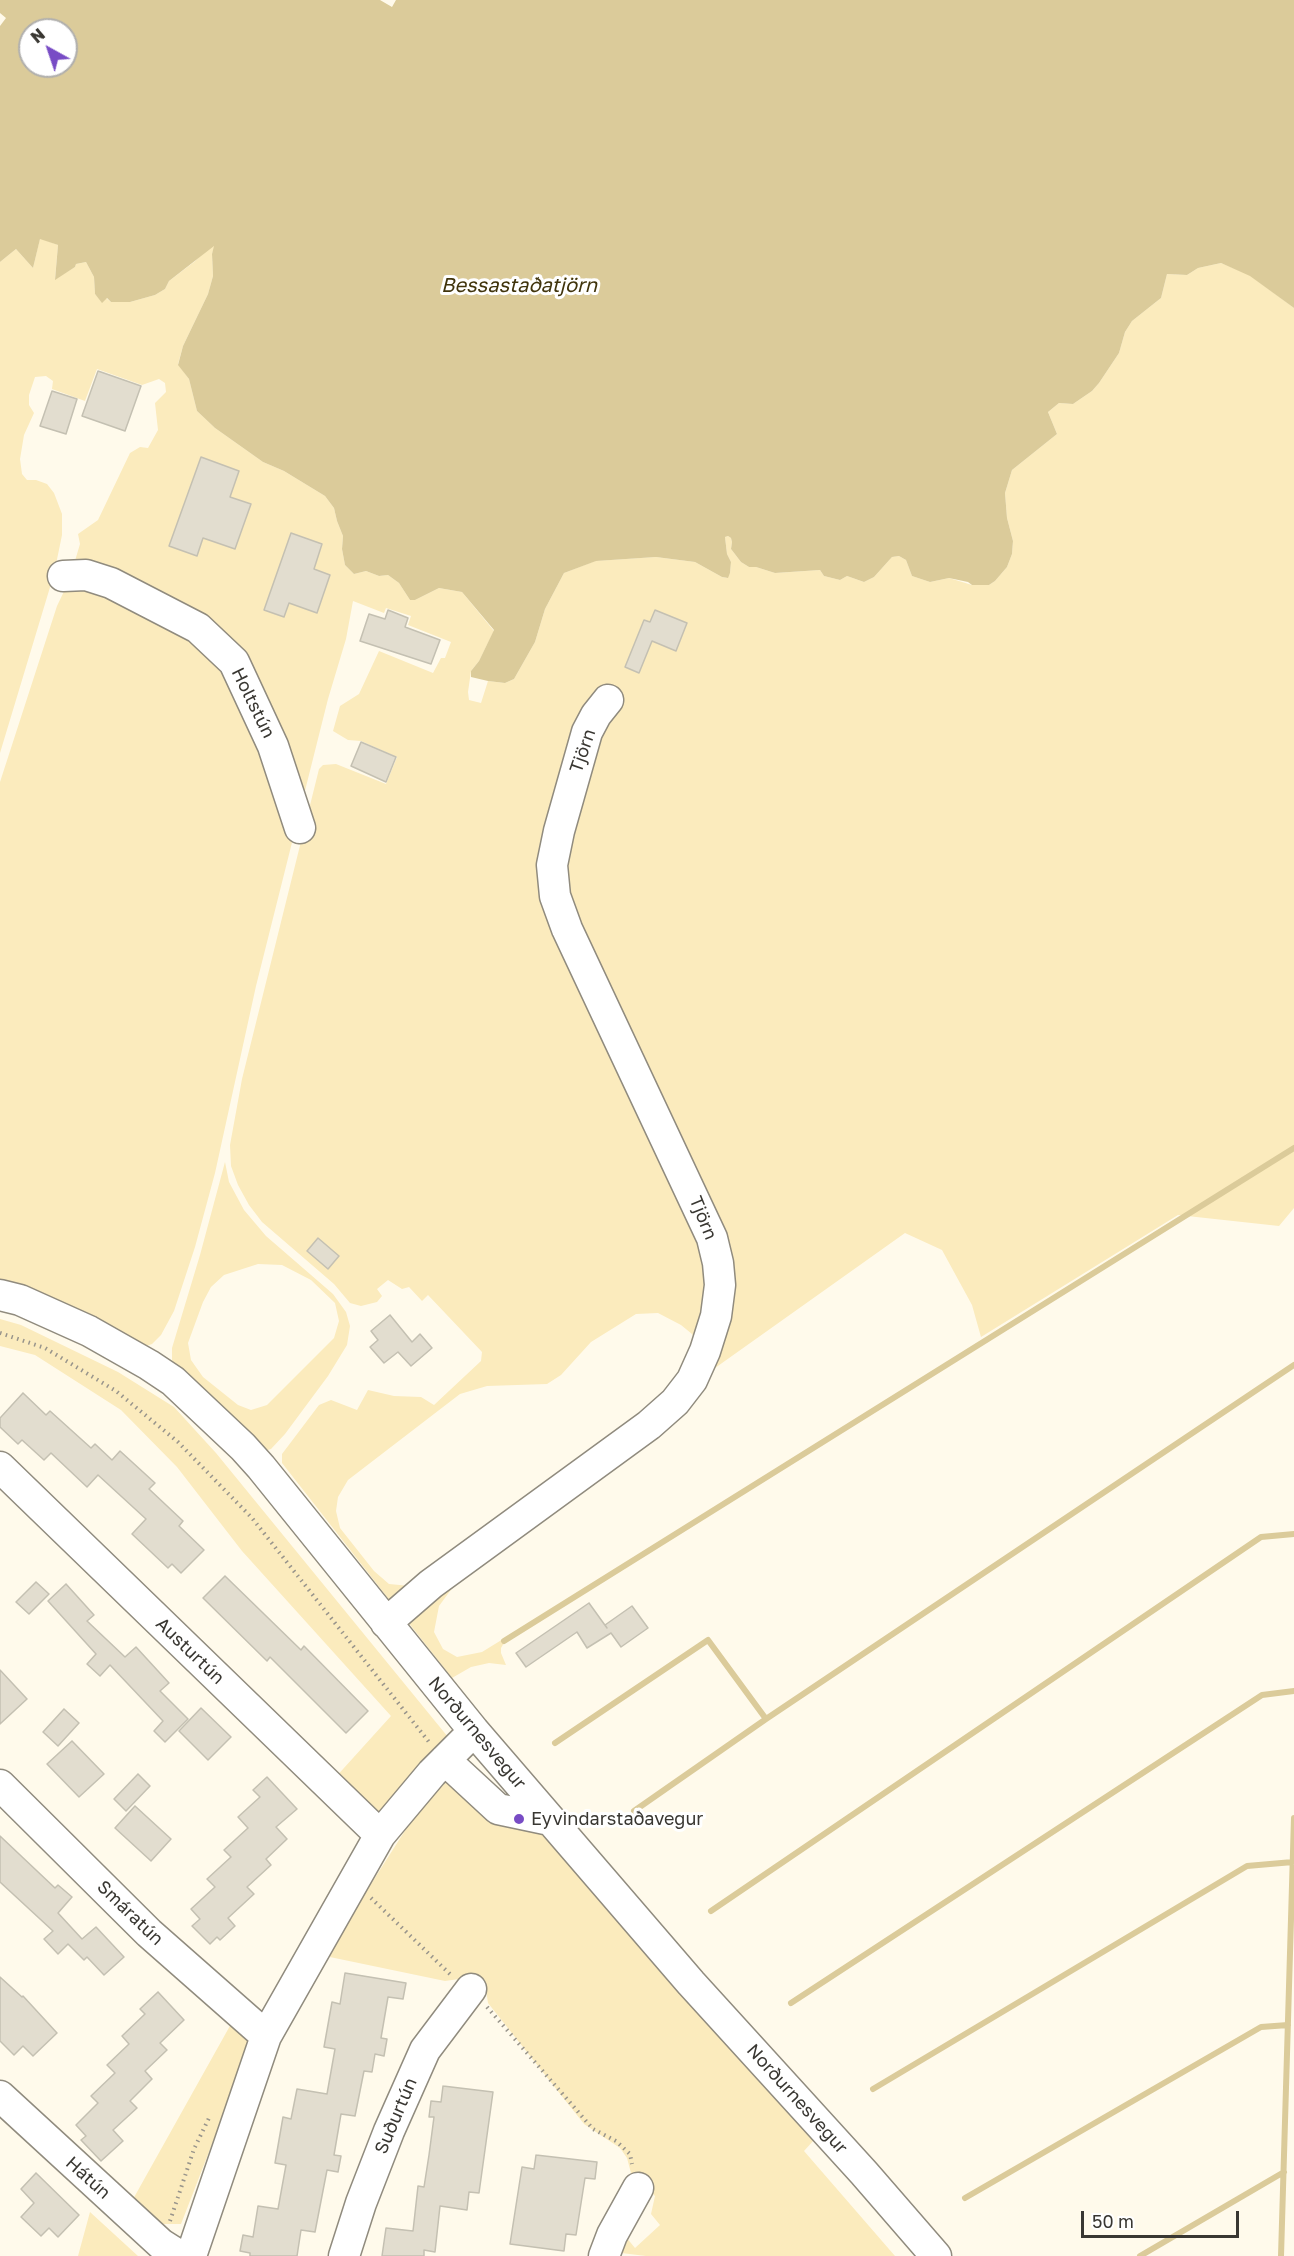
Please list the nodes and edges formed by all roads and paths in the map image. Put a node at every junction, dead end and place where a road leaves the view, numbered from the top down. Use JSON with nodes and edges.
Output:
{"nodes":[{"id":1,"x":63,"y":576,"type":"dead end"},
{"id":2,"x":608,"y":700,"type":"dead end"},
{"id":3,"x":300,"y":828,"type":"dead end"},
{"id":4,"x":0,"y":1295,"type":"edge"},
{"id":5,"x":0,"y":1333,"type":"edge"},
{"id":6,"x":0,"y":1467,"type":"edge"},
{"id":7,"x":386,"y":1623,"type":"junction"},
{"id":8,"x":474,"y":1731,"type":"junction"},
{"id":9,"x":445,"y":1760,"type":"junction"},
{"id":10,"x":0,"y":1785,"type":"edge"},
{"id":11,"x":550,"y":1820,"type":"junction"},
{"id":12,"x":380,"y":1835,"type":"junction"},
{"id":13,"x":355,"y":1881,"type":"junction"},
{"id":14,"x":471,"y":1989,"type":"junction"},
{"id":15,"x":267,"y":2036,"type":"junction"},
{"id":16,"x":0,"y":2097,"type":"edge"},
{"id":17,"x":638,"y":2188,"type":"joint"},
{"id":18,"x":180,"y":2256,"type":"edge"},
{"id":19,"x":191,"y":2256,"type":"edge"},
{"id":20,"x":344,"y":2256,"type":"edge"},
{"id":21,"x":604,"y":2256,"type":"edge"},
{"id":22,"x":936,"y":2256,"type":"edge"}],
"edges":[{"from":1,"to":3,"type":"street","name":"Holtstún"},
{"from":2,"to":7,"type":"street","name":"Tjörn"},
{"from":4,"to":7,"type":"street","name":"Norðurnesvegur"},
{"from":5,"to":9,"type":"path"},
{"from":6,"to":12,"type":"street","name":"Austurtún"},
{"from":7,"to":8,"type":"street","name":"Norðurnesvegur"},
{"from":8,"to":9,"type":"street"},
{"from":8,"to":11,"type":"street","name":"Norðurnesvegur"},
{"from":9,"to":11,"type":"street"},
{"from":9,"to":12,"type":"street"},
{"from":10,"to":15,"type":"street","name":"Smáratún"},
{"from":11,"to":22,"type":"street","name":"Norðurnesvegur"},
{"from":12,"to":13,"type":"street"},
{"from":13,"to":14,"type":"path"},
{"from":13,"to":15,"type":"street"},
{"from":14,"to":17,"type":"path"},
{"from":14,"to":20,"type":"street","name":"Suðurtún"},
{"from":15,"to":19,"type":"street"},
{"from":16,"to":18,"type":"street","name":"Hátún"},
{"from":17,"to":21,"type":"street"}]}
